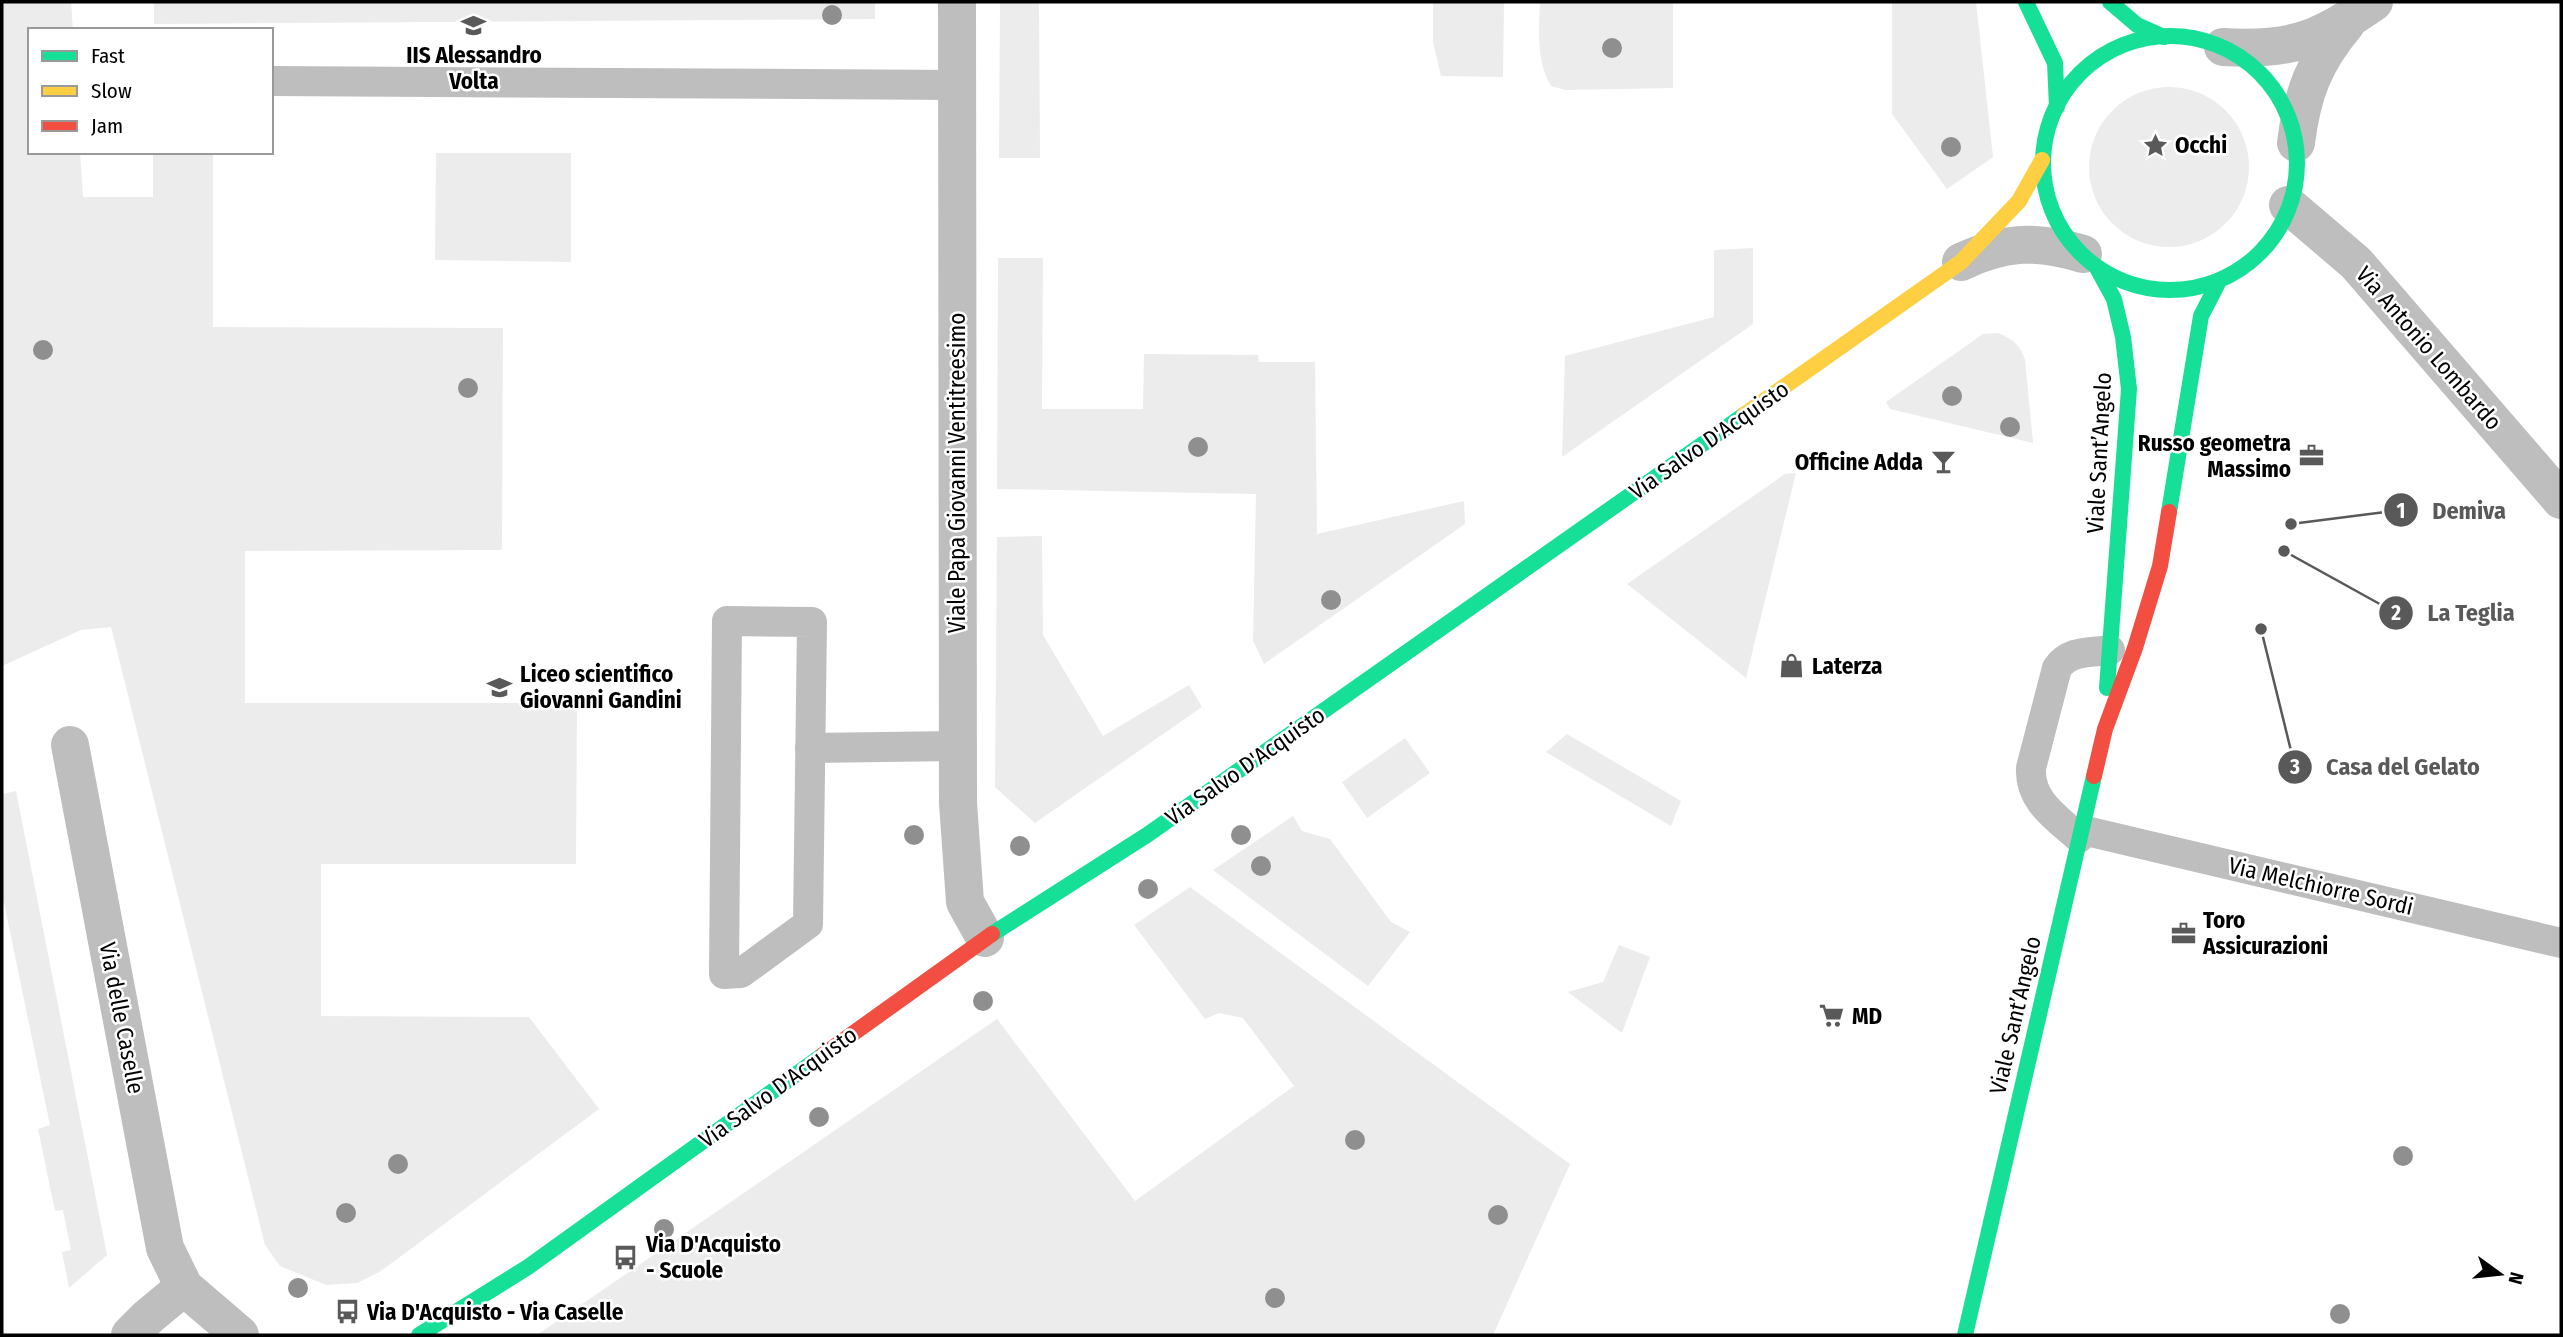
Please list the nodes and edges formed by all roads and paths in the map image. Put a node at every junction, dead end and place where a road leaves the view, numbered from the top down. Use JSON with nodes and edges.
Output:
{"nodes":[{"id":1,"x":957,"y":2,"type":"edge"},
{"id":2,"x":2026,"y":2,"type":"edge"},
{"id":3,"x":2110,"y":2,"type":"edge"},
{"id":4,"x":2364,"y":8,"type":"edge"},
{"id":5,"x":2164,"y":37,"type":"junction"},
{"id":6,"x":2223,"y":47,"type":"junction"},
{"id":7,"x":273,"y":81,"type":"edge"},
{"id":8,"x":957,"y":85,"type":"junction"},
{"id":9,"x":2057,"y":107,"type":"junction"},
{"id":10,"x":2296,"y":143,"type":"junction"},
{"id":11,"x":2042,"y":160,"type":"junction"},
{"id":12,"x":2288,"y":205,"type":"junction"},
{"id":13,"x":2090,"y":261,"type":"junction"},
{"id":14,"x":1961,"y":262,"type":"junction"},
{"id":15,"x":2219,"y":281,"type":"junction"},
{"id":16,"x":2561,"y":500,"type":"edge"},
{"id":17,"x":2110,"y":650,"type":"junction"},
{"id":18,"x":2105,"y":729,"type":"junction"},
{"id":19,"x":70,"y":745,"type":"dead end"},
{"id":20,"x":956,"y":746,"type":"junction"},
{"id":21,"x":810,"y":748,"type":"junction"},
{"id":22,"x":2081,"y":834,"type":"junction"},
{"id":23,"x":985,"y":937,"type":"junction"},
{"id":24,"x":2561,"y":943,"type":"edge"},
{"id":25,"x":528,"y":1267,"type":"junction"},
{"id":26,"x":184,"y":1287,"type":"junction"},
{"id":27,"x":130,"y":1335,"type":"edge"},
{"id":28,"x":240,"y":1335,"type":"edge"},
{"id":29,"x":419,"y":1335,"type":"edge"},
{"id":30,"x":451,"y":1335,"type":"edge"},
{"id":31,"x":1966,"y":1335,"type":"edge"}],
"edges":[{"from":1,"to":8,"type":"street","name":"Viale Papa Giovanni Ventitreesimo"},
{"from":2,"to":9,"type":"street"},
{"from":3,"to":5,"type":"street"},
{"from":4,"to":6,"type":"street"},
{"from":4,"to":10,"type":"street"},
{"from":5,"to":6,"type":"street"},
{"from":5,"to":9,"type":"street"},
{"from":6,"to":10,"type":"street"},
{"from":7,"to":8,"type":"lane"},
{"from":8,"to":20,"type":"street","name":"Viale Papa Giovanni Ventitreesimo"},
{"from":9,"to":11,"type":"street"},
{"from":10,"to":12,"type":"street"},
{"from":11,"to":13,"type":"street","name":"Viale Sant’Angelo"},
{"from":11,"to":14,"type":"street","name":"Via Salvo D'Acquisto"},
{"from":12,"to":15,"type":"street"},
{"from":12,"to":16,"type":"street","name":"Via Antonio Lombardo"},
{"from":13,"to":14,"type":"street","name":"Via Salvo D'Acquisto"},
{"from":13,"to":15,"type":"street"},
{"from":13,"to":17,"type":"street","name":"Viale Sant’Angelo"},
{"from":14,"to":23,"type":"street","name":"Via Salvo D'Acquisto"},
{"from":15,"to":18,"type":"street","name":"Viale Sant’Angelo"},
{"from":17,"to":18,"type":"street","name":"Viale Sant’Angelo"},
{"from":17,"to":22,"type":"lane"},
{"from":18,"to":22,"type":"street","name":"Viale Sant’Angelo"},
{"from":19,"to":26,"type":"street","name":"Via delle Caselle"},
{"from":20,"to":21,"type":"lane"},
{"from":20,"to":23,"type":"street","name":"Viale Papa Giovanni Ventitreesimo"},
{"from":21,"to":21,"type":"lane"},
{"from":22,"to":24,"type":"lane","name":"Via Melchiorre Sordi"},
{"from":22,"to":31,"type":"street","name":"Viale Sant’Angelo"},
{"from":23,"to":25,"type":"street","name":"Via Salvo D'Acquisto"},
{"from":25,"to":29,"type":"street","name":"Via Salvo D'Acquisto"},
{"from":25,"to":30,"type":"street","name":"Via Salvo D'Acquisto"},
{"from":26,"to":27,"type":"street"},
{"from":26,"to":28,"type":"street","name":"Via delle Caselle"}]}
